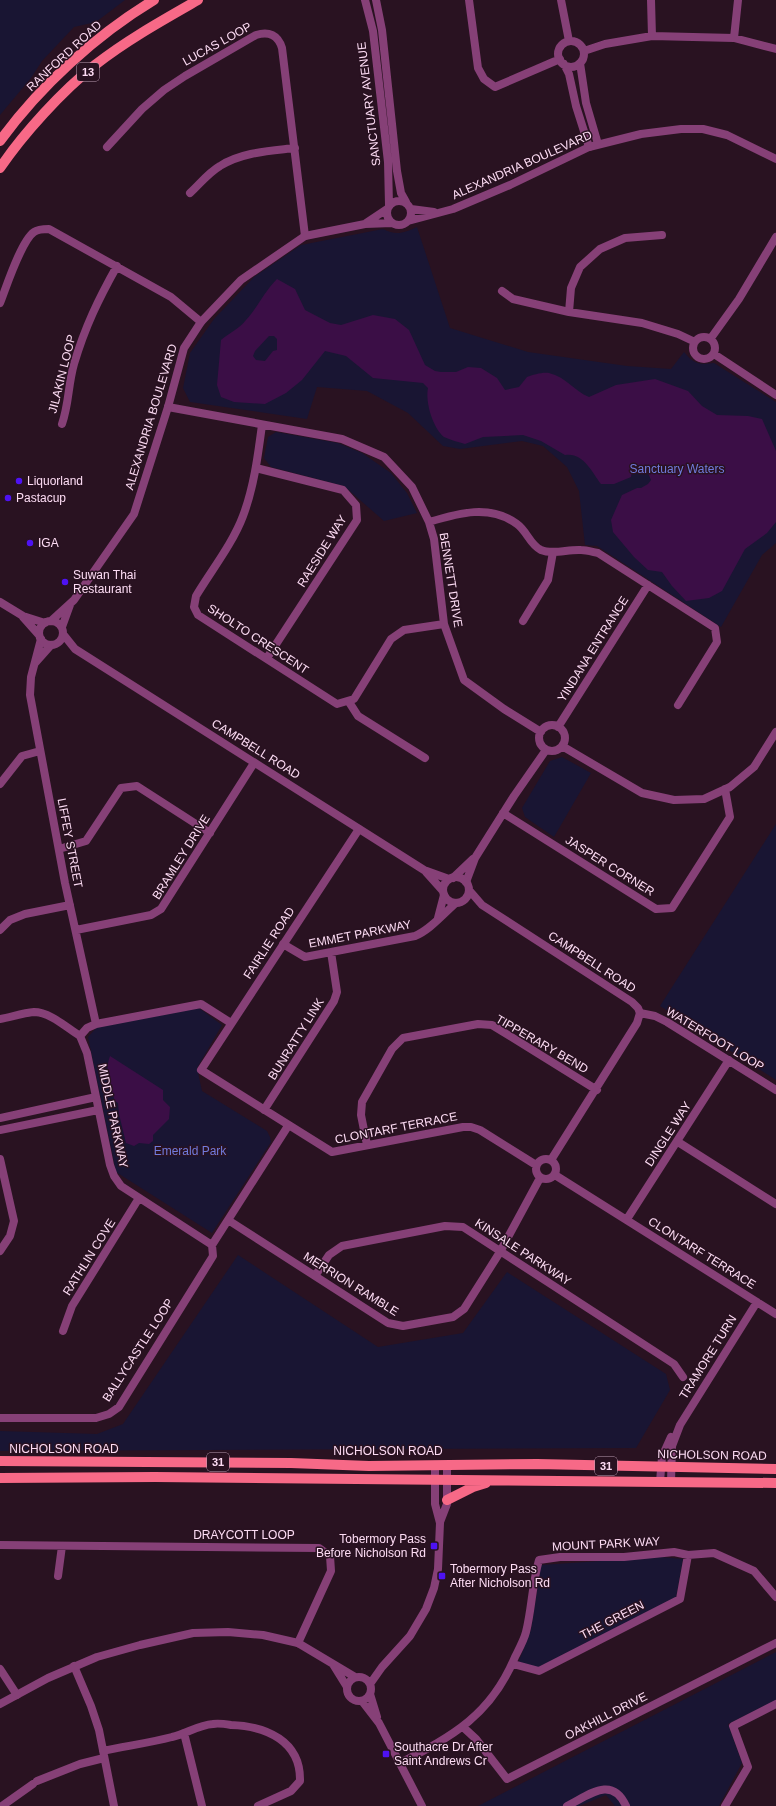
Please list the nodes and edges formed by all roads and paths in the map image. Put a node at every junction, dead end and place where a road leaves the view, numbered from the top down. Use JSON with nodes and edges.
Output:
{"nodes":[{"id":1,"x":154,"y":0,"type":"edge"},
{"id":2,"x":198,"y":0,"type":"edge"},
{"id":3,"x":365,"y":0,"type":"edge"},
{"id":4,"x":469,"y":0,"type":"edge"},
{"id":5,"x":561,"y":0,"type":"edge"},
{"id":6,"x":652,"y":0,"type":"edge"},
{"id":7,"x":738,"y":0,"type":"edge"},
{"id":8,"x":376,"y":3,"type":"edge"},
{"id":9,"x":367,"y":9,"type":"junction"},
{"id":10,"x":652,"y":36,"type":"junction"},
{"id":11,"x":734,"y":38,"type":"junction"},
{"id":12,"x":570,"y":41,"type":"junction"},
{"id":13,"x":776,"y":49,"type":"edge"},
{"id":14,"x":584,"y":51,"type":"junction"},
{"id":15,"x":562,"y":62,"type":"junction"},
{"id":16,"x":580,"y":63,"type":"junction"},
{"id":17,"x":387,"y":72,"type":"junction"},
{"id":18,"x":377,"y":74,"type":"junction"},
{"id":19,"x":0,"y":140,"type":"edge"},
{"id":20,"x":598,"y":144,"type":"junction"},
{"id":21,"x":107,"y":147,"type":"dead end"},
{"id":22,"x":589,"y":147,"type":"junction"},
{"id":23,"x":295,"y":148,"type":"junction"},
{"id":24,"x":391,"y":150,"type":"junction"},
{"id":25,"x":776,"y":159,"type":"edge"},
{"id":26,"x":0,"y":168,"type":"edge"},
{"id":27,"x":190,"y":193,"type":"dead end"},
{"id":28,"x":408,"y":206,"type":"junction"},
{"id":29,"x":388,"y":207,"type":"junction"},
{"id":30,"x":439,"y":213,"type":"junction"},
{"id":31,"x":408,"y":221,"type":"junction"},
{"id":32,"x":392,"y":223,"type":"junction"},
{"id":33,"x":365,"y":224,"type":"junction"},
{"id":34,"x":662,"y":235,"type":"dead end"},
{"id":35,"x":305,"y":236,"type":"junction"},
{"id":36,"x":776,"y":237,"type":"edge"},
{"id":37,"x":117,"y":266,"type":"junction"},
{"id":38,"x":502,"y":291,"type":"dead end"},
{"id":39,"x":0,"y":303,"type":"edge"},
{"id":40,"x":569,"y":312,"type":"junction"},
{"id":41,"x":201,"y":322,"type":"junction"},
{"id":42,"x":711,"y":338,"type":"junction"},
{"id":43,"x":695,"y":342,"type":"junction"},
{"id":44,"x":714,"y":354,"type":"junction"},
{"id":45,"x":776,"y":395,"type":"edge"},
{"id":46,"x":168,"y":407,"type":"junction"},
{"id":47,"x":62,"y":424,"type":"dead end"},
{"id":48,"x":262,"y":425,"type":"junction"},
{"id":49,"x":256,"y":468,"type":"junction"},
{"id":50,"x":429,"y":522,"type":"junction"},
{"id":51,"x":553,"y":552,"type":"junction"},
{"id":52,"x":648,"y":585,"type":"junction"},
{"id":53,"x":0,"y":602,"type":"edge"},
{"id":54,"x":70,"y":605,"type":"junction"},
{"id":55,"x":23,"y":616,"type":"junction"},
{"id":56,"x":523,"y":621,"type":"dead end"},
{"id":57,"x":48,"y":622,"type":"junction"},
{"id":58,"x":444,"y":624,"type":"junction"},
{"id":59,"x":62,"y":630,"type":"junction"},
{"id":60,"x":40,"y":637,"type":"junction"},
{"id":61,"x":53,"y":644,"type":"junction"},
{"id":62,"x":75,"y":649,"type":"junction"},
{"id":63,"x":267,"y":658,"type":"junction"},
{"id":64,"x":34,"y":665,"type":"junction"},
{"id":65,"x":349,"y":702,"type":"junction"},
{"id":66,"x":678,"y":704,"type":"dead end"},
{"id":67,"x":558,"y":727,"type":"junction"},
{"id":68,"x":541,"y":732,"type":"junction"},
{"id":69,"x":776,"y":732,"type":"edge"},
{"id":70,"x":562,"y":746,"type":"junction"},
{"id":71,"x":546,"y":750,"type":"junction"},
{"id":72,"x":40,"y":751,"type":"junction"},
{"id":73,"x":425,"y":758,"type":"dead end"},
{"id":74,"x":254,"y":763,"type":"junction"},
{"id":75,"x":0,"y":784,"type":"edge"},
{"id":76,"x":725,"y":789,"type":"junction"},
{"id":77,"x":504,"y":813,"type":"junction"},
{"id":78,"x":359,"y":829,"type":"junction"},
{"id":79,"x":210,"y":833,"type":"junction"},
{"id":80,"x":59,"y":849,"type":"junction"},
{"id":81,"x":475,"y":858,"type":"junction"},
{"id":82,"x":424,"y":870,"type":"junction"},
{"id":83,"x":451,"y":878,"type":"junction"},
{"id":84,"x":466,"y":882,"type":"junction"},
{"id":85,"x":469,"y":890,"type":"junction"},
{"id":86,"x":443,"y":893,"type":"junction"},
{"id":87,"x":459,"y":902,"type":"junction"},
{"id":88,"x":70,"y":905,"type":"junction"},
{"id":89,"x":482,"y":905,"type":"junction"},
{"id":90,"x":438,"y":918,"type":"junction"},
{"id":91,"x":0,"y":930,"type":"edge"},
{"id":92,"x":76,"y":930,"type":"junction"},
{"id":93,"x":283,"y":944,"type":"junction"},
{"id":94,"x":331,"y":952,"type":"junction"},
{"id":95,"x":640,"y":1013,"type":"junction"},
{"id":96,"x":0,"y":1019,"type":"edge"},
{"id":97,"x":231,"y":1023,"type":"junction"},
{"id":98,"x":96,"y":1024,"type":"junction"},
{"id":99,"x":80,"y":1036,"type":"junction"},
{"id":100,"x":729,"y":1060,"type":"junction"},
{"id":101,"x":201,"y":1070,"type":"joint"},
{"id":102,"x":597,"y":1090,"type":"junction"},
{"id":103,"x":776,"y":1090,"type":"edge"},
{"id":104,"x":96,"y":1097,"type":"junction"},
{"id":105,"x":98,"y":1110,"type":"junction"},
{"id":106,"x":264,"y":1110,"type":"junction"},
{"id":107,"x":0,"y":1118,"type":"edge"},
{"id":108,"x":288,"y":1126,"type":"junction"},
{"id":109,"x":0,"y":1130,"type":"edge"},
{"id":110,"x":678,"y":1142,"type":"junction"},
{"id":111,"x":367,"y":1145,"type":"junction"},
{"id":112,"x":0,"y":1159,"type":"edge"},
{"id":113,"x":550,"y":1160,"type":"junction"},
{"id":114,"x":536,"y":1164,"type":"junction"},
{"id":115,"x":555,"y":1175,"type":"junction"},
{"id":116,"x":540,"y":1178,"type":"junction"},
{"id":117,"x":139,"y":1198,"type":"junction"},
{"id":118,"x":776,"y":1204,"type":"edge"},
{"id":119,"x":627,"y":1219,"type":"junction"},
{"id":120,"x":228,"y":1220,"type":"junction"},
{"id":121,"x":212,"y":1245,"type":"junction"},
{"id":122,"x":0,"y":1251,"type":"edge"},
{"id":123,"x":500,"y":1252,"type":"junction"},
{"id":124,"x":315,"y":1276,"type":"junction"},
{"id":125,"x":757,"y":1302,"type":"junction"},
{"id":126,"x":776,"y":1314,"type":"edge"},
{"id":127,"x":63,"y":1330,"type":"dead end"},
{"id":128,"x":683,"y":1377,"type":"dead end"},
{"id":129,"x":0,"y":1418,"type":"edge"},
{"id":130,"x":680,"y":1425,"type":"junction"},
{"id":131,"x":0,"y":1461,"type":"edge"},
{"id":132,"x":435,"y":1465,"type":"junction"},
{"id":133,"x":447,"y":1465,"type":"junction"},
{"id":134,"x":660,"y":1467,"type":"junction"},
{"id":135,"x":671,"y":1467,"type":"junction"},
{"id":136,"x":776,"y":1469,"type":"edge"},
{"id":137,"x":0,"y":1478,"type":"edge"},
{"id":138,"x":436,"y":1479,"type":"junction"},
{"id":139,"x":447,"y":1479,"type":"junction"},
{"id":140,"x":495,"y":1480,"type":"junction"},
{"id":141,"x":660,"y":1482,"type":"junction"},
{"id":142,"x":671,"y":1482,"type":"junction"},
{"id":143,"x":776,"y":1483,"type":"edge"},
{"id":144,"x":447,"y":1500,"type":"junction"},
{"id":145,"x":440,"y":1523,"type":"junction"},
{"id":146,"x":0,"y":1546,"type":"edge"},
{"id":147,"x":62,"y":1546,"type":"junction"},
{"id":148,"x":688,"y":1555,"type":"junction"},
{"id":149,"x":58,"y":1576,"type":"dead end"},
{"id":150,"x":776,"y":1597,"type":"edge"},
{"id":151,"x":298,"y":1643,"type":"junction"},
{"id":152,"x":776,"y":1643,"type":"edge"},
{"id":153,"x":513,"y":1664,"type":"junction"},
{"id":154,"x":74,"y":1666,"type":"junction"},
{"id":155,"x":334,"y":1666,"type":"junction"},
{"id":156,"x":382,"y":1667,"type":"junction"},
{"id":157,"x":0,"y":1669,"type":"edge"},
{"id":158,"x":357,"y":1677,"type":"junction"},
{"id":159,"x":370,"y":1684,"type":"junction"},
{"id":160,"x":347,"y":1688,"type":"junction"},
{"id":161,"x":370,"y":1694,"type":"junction"},
{"id":162,"x":17,"y":1695,"type":"junction"},
{"id":163,"x":362,"y":1701,"type":"junction"},
{"id":164,"x":0,"y":1704,"type":"edge"},
{"id":165,"x":776,"y":1704,"type":"edge"},
{"id":166,"x":379,"y":1723,"type":"junction"},
{"id":167,"x":463,"y":1727,"type":"junction"},
{"id":168,"x":184,"y":1733,"type":"junction"},
{"id":169,"x":104,"y":1754,"type":"junction"},
{"id":170,"x":400,"y":1764,"type":"junction"},
{"id":171,"x":2,"y":1806,"type":"edge"},
{"id":172,"x":114,"y":1806,"type":"edge"},
{"id":173,"x":202,"y":1806,"type":"edge"},
{"id":174,"x":258,"y":1806,"type":"edge"},
{"id":175,"x":422,"y":1806,"type":"edge"},
{"id":176,"x":566,"y":1806,"type":"edge"},
{"id":177,"x":626,"y":1806,"type":"edge"},
{"id":178,"x":725,"y":1806,"type":"edge"}],
"edges":[{"from":1,"to":19,"type":"main road","name":"RANFORD ROAD","number":"13"},
{"from":2,"to":26,"type":"main road","number":"13"},
{"from":3,"to":9,"type":"street","name":"SANCTUARY AVENUE"},
{"from":4,"to":15,"type":"street"},
{"from":5,"to":12,"type":"street"},
{"from":6,"to":10,"type":"street"},
{"from":7,"to":11,"type":"street"},
{"from":8,"to":9,"type":"street"},
{"from":8,"to":17,"type":"street","name":"SANCTUARY AVENUE"},
{"from":9,"to":18,"type":"street","name":"SANCTUARY AVENUE"},
{"from":10,"to":11,"type":"street"},
{"from":10,"to":14,"type":"street"},
{"from":11,"to":13,"type":"street"},
{"from":12,"to":14,"type":"street"},
{"from":12,"to":15,"type":"street"},
{"from":14,"to":16,"type":"street"},
{"from":15,"to":16,"type":"street"},
{"from":15,"to":22,"type":"street"},
{"from":16,"to":20,"type":"street"},
{"from":17,"to":18,"type":"street"},
{"from":17,"to":24,"type":"street","name":"SANCTUARY AVENUE"},
{"from":18,"to":24,"type":"street","name":"SANCTUARY AVENUE"},
{"from":20,"to":22,"type":"street","name":"ALEXANDRIA BOULEVARD"},
{"from":20,"to":25,"type":"street","name":"ALEXANDRIA BOULEVARD"},
{"from":21,"to":23,"type":"street","name":"LUCAS LOOP"},
{"from":22,"to":30,"type":"street","name":"ALEXANDRIA BOULEVARD"},
{"from":23,"to":27,"type":"street"},
{"from":23,"to":35,"type":"street","name":"LUCAS LOOP"},
{"from":24,"to":28,"type":"street","name":"SANCTUARY AVENUE"},
{"from":24,"to":29,"type":"street","name":"SANCTUARY AVENUE"},
{"from":28,"to":29,"type":"street","name":"ALEXANDRIA BOULEVARD"},
{"from":28,"to":30,"type":"street","name":"ALEXANDRIA BOULEVARD"},
{"from":28,"to":31,"type":"street"},
{"from":29,"to":32,"type":"street"},
{"from":29,"to":33,"type":"street","name":"ALEXANDRIA BOULEVARD"},
{"from":30,"to":31,"type":"street","name":"ALEXANDRIA BOULEVARD"},
{"from":31,"to":32,"type":"street","name":"ALEXANDRIA BOULEVARD"},
{"from":32,"to":33,"type":"street","name":"ALEXANDRIA BOULEVARD"},
{"from":33,"to":35,"type":"street","name":"ALEXANDRIA BOULEVARD"},
{"from":34,"to":40,"type":"street"},
{"from":35,"to":41,"type":"street","name":"ALEXANDRIA BOULEVARD"},
{"from":36,"to":42,"type":"street"},
{"from":37,"to":39,"type":"street"},
{"from":37,"to":41,"type":"street"},
{"from":37,"to":47,"type":"street","name":"JILAKIN LOOP"},
{"from":38,"to":40,"type":"street"},
{"from":40,"to":43,"type":"street"},
{"from":41,"to":46,"type":"street","name":"ALEXANDRIA BOULEVARD"},
{"from":42,"to":43,"type":"street"},
{"from":42,"to":44,"type":"street"},
{"from":43,"to":44,"type":"street"},
{"from":44,"to":45,"type":"street"},
{"from":46,"to":48,"type":"street","name":"BENNETT DRIVE"},
{"from":46,"to":54,"type":"street","name":"ALEXANDRIA BOULEVARD"},
{"from":48,"to":49,"type":"street","name":"SHOLTO CRESCENT"},
{"from":48,"to":50,"type":"street","name":"BENNETT DRIVE"},
{"from":49,"to":63,"type":"street","name":"SHOLTO CRESCENT"},
{"from":49,"to":63,"type":"street","name":"RAESIDE WAY"},
{"from":50,"to":51,"type":"street"},
{"from":50,"to":58,"type":"street","name":"BENNETT DRIVE"},
{"from":51,"to":52,"type":"street"},
{"from":51,"to":56,"type":"street"},
{"from":52,"to":66,"type":"street"},
{"from":52,"to":67,"type":"street","name":"YINDANA ENTRANCE"},
{"from":53,"to":55,"type":"street","name":"CAMPBELL ROAD"},
{"from":54,"to":57,"type":"street","name":"ALEXANDRIA BOULEVARD"},
{"from":54,"to":59,"type":"street","name":"ALEXANDRIA BOULEVARD"},
{"from":55,"to":57,"type":"street","name":"CAMPBELL ROAD"},
{"from":55,"to":60,"type":"street","name":"CAMPBELL ROAD"},
{"from":57,"to":59,"type":"street","name":"CAMPBELL ROAD"},
{"from":57,"to":60,"type":"street"},
{"from":58,"to":65,"type":"street"},
{"from":58,"to":68,"type":"street","name":"BENNETT DRIVE"},
{"from":59,"to":61,"type":"street"},
{"from":59,"to":62,"type":"street","name":"CAMPBELL ROAD"},
{"from":60,"to":61,"type":"street","name":"CAMPBELL ROAD"},
{"from":60,"to":64,"type":"street","name":"LIFFEY STREET"},
{"from":61,"to":62,"type":"street","name":"CAMPBELL ROAD"},
{"from":61,"to":64,"type":"street","name":"LIFFEY STREET"},
{"from":62,"to":74,"type":"street","name":"CAMPBELL ROAD"},
{"from":63,"to":65,"type":"street","name":"SHOLTO CRESCENT"},
{"from":64,"to":72,"type":"street","name":"LIFFEY STREET"},
{"from":65,"to":73,"type":"street"},
{"from":67,"to":68,"type":"street"},
{"from":67,"to":70,"type":"street"},
{"from":68,"to":71,"type":"street"},
{"from":69,"to":76,"type":"street"},
{"from":70,"to":71,"type":"street"},
{"from":70,"to":76,"type":"street"},
{"from":71,"to":77,"type":"street"},
{"from":72,"to":75,"type":"street"},
{"from":72,"to":80,"type":"street","name":"LIFFEY STREET"},
{"from":74,"to":78,"type":"street","name":"CAMPBELL ROAD"},
{"from":74,"to":79,"type":"street","name":"BRAMLEY DRIVE"},
{"from":76,"to":77,"type":"street","name":"JASPER CORNER"},
{"from":77,"to":81,"type":"street"},
{"from":78,"to":82,"type":"street","name":"CAMPBELL ROAD"},
{"from":78,"to":93,"type":"street","name":"FAIRLIE ROAD"},
{"from":79,"to":80,"type":"street"},
{"from":79,"to":92,"type":"street","name":"BRAMLEY DRIVE"},
{"from":80,"to":88,"type":"street","name":"LIFFEY STREET"},
{"from":81,"to":83,"type":"street"},
{"from":81,"to":84,"type":"street"},
{"from":82,"to":83,"type":"street","name":"CAMPBELL ROAD"},
{"from":82,"to":86,"type":"street","name":"CAMPBELL ROAD"},
{"from":83,"to":84,"type":"street","name":"CAMPBELL ROAD"},
{"from":83,"to":86,"type":"street"},
{"from":84,"to":85,"type":"street","name":"CAMPBELL ROAD"},
{"from":85,"to":87,"type":"street"},
{"from":85,"to":89,"type":"street","name":"CAMPBELL ROAD"},
{"from":86,"to":87,"type":"street","name":"CAMPBELL ROAD"},
{"from":86,"to":90,"type":"street","name":"EMMET PARKWAY"},
{"from":87,"to":89,"type":"street","name":"CAMPBELL ROAD"},
{"from":87,"to":90,"type":"street","name":"EMMET PARKWAY"},
{"from":88,"to":91,"type":"street"},
{"from":88,"to":92,"type":"street","name":"LIFFEY STREET"},
{"from":89,"to":95,"type":"street","name":"CAMPBELL ROAD"},
{"from":90,"to":94,"type":"street","name":"EMMET PARKWAY"},
{"from":92,"to":98,"type":"street","name":"LIFFEY STREET"},
{"from":93,"to":94,"type":"street","name":"EMMET PARKWAY"},
{"from":93,"to":97,"type":"street","name":"FAIRLIE ROAD"},
{"from":94,"to":106,"type":"street","name":"BUNRATTY LINK"},
{"from":95,"to":100,"type":"street","name":"WATERFOOT LOOP"},
{"from":95,"to":102,"type":"street"},
{"from":96,"to":99,"type":"street"},
{"from":97,"to":98,"type":"street"},
{"from":97,"to":101,"type":"street","name":"FAIRLIE ROAD"},
{"from":98,"to":99,"type":"street"},
{"from":99,"to":104,"type":"street","name":"MIDDLE PARKWAY"},
{"from":100,"to":103,"type":"street","name":"WATERFOOT LOOP"},
{"from":100,"to":110,"type":"street","name":"DINGLE WAY"},
{"from":101,"to":106,"type":"street","name":"CLONTARF TERRACE"},
{"from":102,"to":111,"type":"street","name":"TIPPERARY BEND"},
{"from":102,"to":113,"type":"street"},
{"from":104,"to":105,"type":"street","name":"MIDDLE PARKWAY"},
{"from":104,"to":107,"type":"street"},
{"from":105,"to":109,"type":"street"},
{"from":105,"to":117,"type":"street","name":"MIDDLE PARKWAY"},
{"from":106,"to":108,"type":"street","name":"CLONTARF TERRACE"},
{"from":108,"to":111,"type":"street","name":"CLONTARF TERRACE"},
{"from":108,"to":120,"type":"street"},
{"from":110,"to":118,"type":"street"},
{"from":110,"to":119,"type":"street","name":"DINGLE WAY"},
{"from":111,"to":114,"type":"street","name":"CLONTARF TERRACE"},
{"from":112,"to":122,"type":"street"},
{"from":113,"to":114,"type":"street"},
{"from":113,"to":115,"type":"street"},
{"from":114,"to":116,"type":"street"},
{"from":115,"to":116,"type":"street"},
{"from":115,"to":119,"type":"street","name":"CLONTARF TERRACE"},
{"from":116,"to":123,"type":"street","name":"MERRION RAMBLE"},
{"from":117,"to":121,"type":"street","name":"MIDDLE PARKWAY"},
{"from":117,"to":127,"type":"street","name":"RATHLIN COVE"},
{"from":119,"to":125,"type":"street","name":"CLONTARF TERRACE"},
{"from":120,"to":121,"type":"street"},
{"from":120,"to":124,"type":"street","name":"MERRION RAMBLE"},
{"from":121,"to":129,"type":"street","name":"BALLYCASTLE LOOP"},
{"from":123,"to":124,"type":"street","name":"KINSALE PARKWAY"},
{"from":123,"to":124,"type":"street","name":"MERRION RAMBLE"},
{"from":123,"to":128,"type":"street","name":"KINSALE PARKWAY"},
{"from":125,"to":126,"type":"street","name":"CLONTARF TERRACE"},
{"from":125,"to":130,"type":"street","name":"TRAMORE TURN"},
{"from":130,"to":134,"type":"street","name":"TRAMORE TURN"},
{"from":130,"to":135,"type":"street","name":"TRAMORE TURN"},
{"from":131,"to":132,"type":"main road","name":"NICHOLSON ROAD","number":"31"},
{"from":132,"to":133,"type":"main road","name":"NICHOLSON ROAD","number":"31"},
{"from":132,"to":138,"type":"street"},
{"from":133,"to":134,"type":"main road","name":"NICHOLSON ROAD","number":"31"},
{"from":133,"to":139,"type":"street"},
{"from":134,"to":135,"type":"main road","name":"NICHOLSON ROAD","number":"31"},
{"from":134,"to":141,"type":"street","name":"TRAMORE TURN"},
{"from":135,"to":136,"type":"main road","name":"NICHOLSON ROAD","number":"31"},
{"from":135,"to":142,"type":"street","name":"TRAMORE TURN"},
{"from":137,"to":138,"type":"main road","number":"31"},
{"from":138,"to":139,"type":"main road","number":"31"},
{"from":138,"to":145,"type":"street"},
{"from":139,"to":140,"type":"main road","number":"31"},
{"from":139,"to":144,"type":"street"},
{"from":140,"to":141,"type":"main road","number":"31"},
{"from":140,"to":144,"type":"main road"},
{"from":141,"to":142,"type":"main road","number":"31"},
{"from":142,"to":143,"type":"main road","number":"31"},
{"from":144,"to":145,"type":"street"},
{"from":145,"to":156,"type":"street"},
{"from":146,"to":147,"type":"street","name":"DRAYCOTT LOOP"},
{"from":147,"to":149,"type":"street"},
{"from":147,"to":151,"type":"street","name":"DRAYCOTT LOOP"},
{"from":148,"to":150,"type":"street","name":"MOUNT PARK WAY"},
{"from":148,"to":153,"type":"street","name":"THE GREEN"},
{"from":148,"to":153,"type":"street","name":"MOUNT PARK WAY"},
{"from":151,"to":154,"type":"street"},
{"from":151,"to":155,"type":"street"},
{"from":152,"to":167,"type":"street","name":"OAKHILL DRIVE"},
{"from":153,"to":167,"type":"street","name":"MOUNT PARK WAY"},
{"from":154,"to":162,"type":"street"},
{"from":154,"to":169,"type":"street"},
{"from":155,"to":158,"type":"street"},
{"from":155,"to":160,"type":"street"},
{"from":156,"to":158,"type":"street"},
{"from":156,"to":159,"type":"street"},
{"from":157,"to":162,"type":"street"},
{"from":158,"to":159,"type":"street"},
{"from":158,"to":160,"type":"street"},
{"from":159,"to":161,"type":"street"},
{"from":160,"to":163,"type":"street"},
{"from":161,"to":163,"type":"street"},
{"from":161,"to":166,"type":"street"},
{"from":162,"to":164,"type":"street"},
{"from":163,"to":166,"type":"street"},
{"from":165,"to":178,"type":"street"},
{"from":166,"to":170,"type":"street"},
{"from":167,"to":170,"type":"street","name":"MOUNT PARK WAY"},
{"from":168,"to":169,"type":"street"},
{"from":168,"to":173,"type":"street"},
{"from":168,"to":174,"type":"street"},
{"from":169,"to":171,"type":"street"},
{"from":169,"to":172,"type":"street"},
{"from":170,"to":175,"type":"street"},
{"from":176,"to":177,"type":"street"}]}
